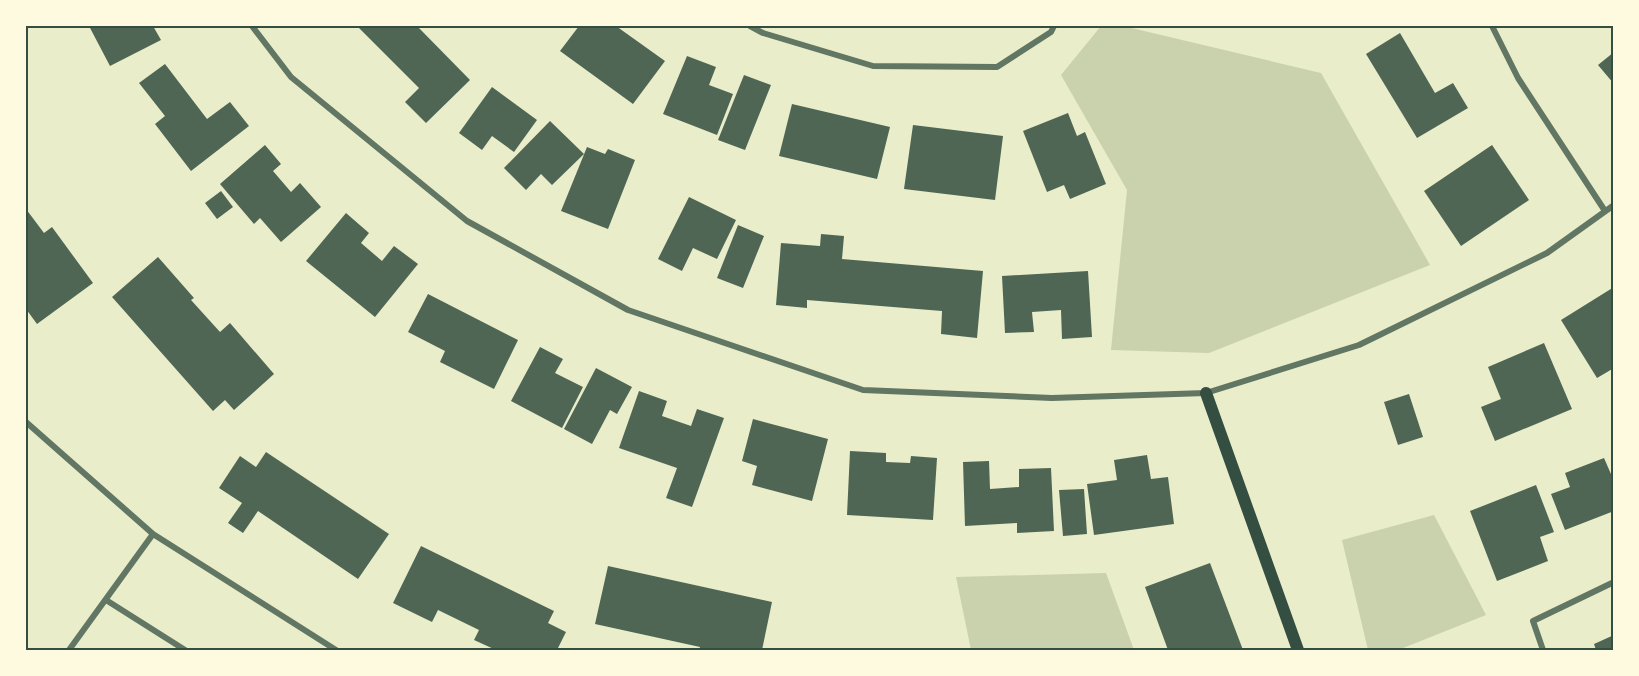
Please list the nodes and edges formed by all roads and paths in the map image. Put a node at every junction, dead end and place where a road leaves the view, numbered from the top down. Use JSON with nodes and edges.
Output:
{"nodes":[{"id":1,"x":252,"y":26,"type":"edge"},
{"id":2,"x":750,"y":26,"type":"edge"},
{"id":3,"x":1054,"y":26,"type":"edge"},
{"id":4,"x":1491,"y":26,"type":"edge"},
{"id":5,"x":1614,"y":206,"type":"edge"},
{"id":6,"x":1605,"y":212,"type":"junction"},
{"id":7,"x":1206,"y":393,"type":"junction"},
{"id":8,"x":26,"y":422,"type":"edge"},
{"id":9,"x":153,"y":534,"type":"junction"},
{"id":10,"x":1614,"y":582,"type":"edge"},
{"id":11,"x":106,"y":600,"type":"junction"},
{"id":12,"x":69,"y":651,"type":"edge"},
{"id":13,"x":185,"y":651,"type":"edge"},
{"id":14,"x":336,"y":651,"type":"edge"},
{"id":15,"x":1298,"y":651,"type":"edge"},
{"id":16,"x":1543,"y":651,"type":"edge"}],
"edges":[{"from":1,"to":7,"type":"street"},
{"from":2,"to":3,"type":"street"},
{"from":4,"to":6,"type":"street"},
{"from":5,"to":6,"type":"street"},
{"from":6,"to":7,"type":"street"},
{"from":7,"to":15,"type":"main road"},
{"from":8,"to":9,"type":"street"},
{"from":9,"to":11,"type":"street"},
{"from":9,"to":14,"type":"street"},
{"from":10,"to":16,"type":"street"},
{"from":11,"to":12,"type":"street"},
{"from":11,"to":13,"type":"street"}]}
